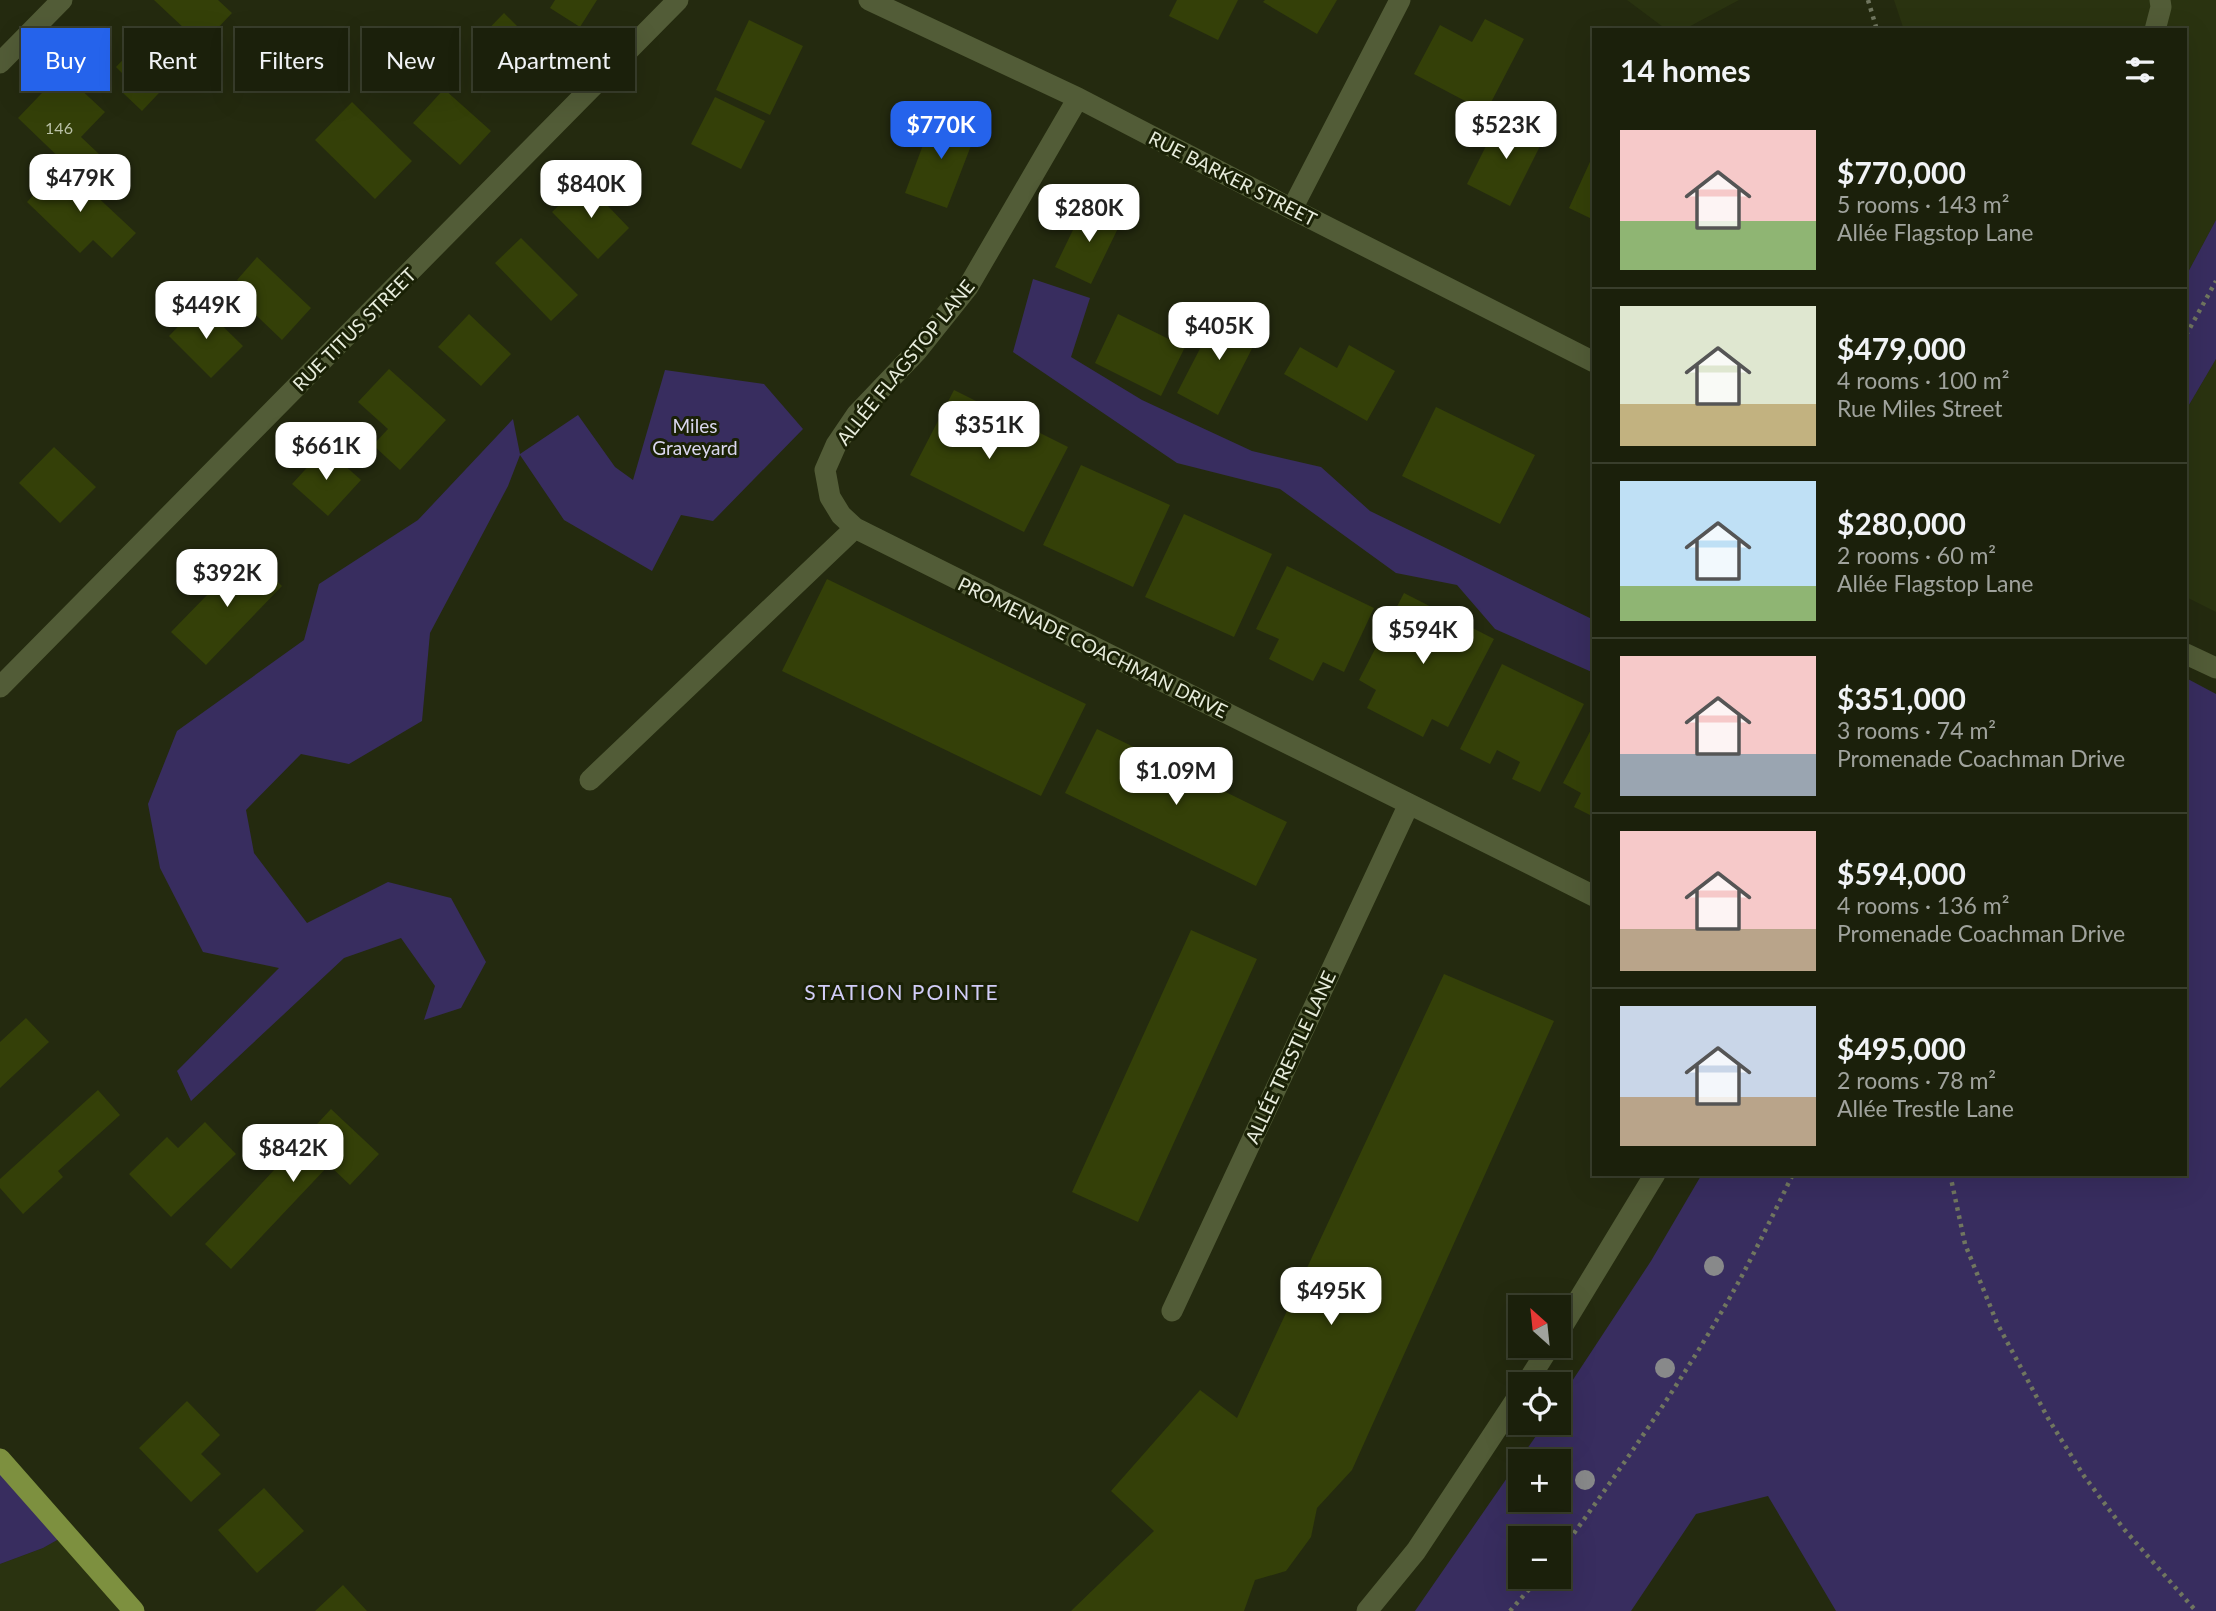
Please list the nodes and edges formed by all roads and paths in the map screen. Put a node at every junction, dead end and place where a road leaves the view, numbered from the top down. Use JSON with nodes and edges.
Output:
{"nodes":[{"id":1,"x":62,"y":0,"type":"edge"},
{"id":2,"x":678,"y":0,"type":"edge"},
{"id":3,"x":869,"y":0,"type":"edge"},
{"id":4,"x":1400,"y":0,"type":"edge"},
{"id":5,"x":1868,"y":0,"type":"edge"},
{"id":6,"x":2160,"y":0,"type":"edge"},
{"id":7,"x":1876,"y":28,"type":"edge"},
{"id":8,"x":2156,"y":28,"type":"edge"},
{"id":9,"x":0,"y":62,"type":"edge"},
{"id":10,"x":1078,"y":98,"type":"junction"},
{"id":11,"x":1292,"y":209,"type":"junction"},
{"id":12,"x":2216,"y":281,"type":"edge"},
{"id":13,"x":2187,"y":333,"type":"edge"},
{"id":14,"x":1592,"y":361,"type":"edge"},
{"id":15,"x":855,"y":528,"type":"junction"},
{"id":16,"x":2187,"y":654,"type":"edge"},
{"id":17,"x":2216,"y":668,"type":"edge"},
{"id":18,"x":0,"y":687,"type":"edge"},
{"id":19,"x":590,"y":779,"type":"dead end"},
{"id":20,"x":1409,"y":804,"type":"junction"},
{"id":21,"x":1592,"y":895,"type":"edge"},
{"id":22,"x":1654,"y":1176,"type":"edge"},
{"id":23,"x":1792,"y":1176,"type":"edge"},
{"id":24,"x":1950,"y":1176,"type":"edge"},
{"id":25,"x":1172,"y":1311,"type":"dead end"},
{"id":26,"x":1572,"y":1311,"type":"edge"},
{"id":27,"x":1508,"y":1412,"type":"edge"},
{"id":28,"x":0,"y":1459,"type":"edge"},
{"id":29,"x":1571,"y":1538,"type":"edge"},
{"id":30,"x":1529,"y":1589,"type":"edge"},
{"id":31,"x":134,"y":1611,"type":"edge"},
{"id":32,"x":1367,"y":1611,"type":"edge"},
{"id":33,"x":1510,"y":1611,"type":"edge"},
{"id":34,"x":2196,"y":1611,"type":"edge"}],
"edges":[{"from":1,"to":9,"type":"street"},
{"from":2,"to":18,"type":"street","name":"RUE TITUS STREET"},
{"from":3,"to":10,"type":"street","name":"RUE BARKER STREET"},
{"from":4,"to":11,"type":"street"},
{"from":5,"to":7,"type":"path"},
{"from":6,"to":8,"type":"street"},
{"from":10,"to":11,"type":"street","name":"RUE BARKER STREET"},
{"from":10,"to":15,"type":"street","name":"ALLÉE FLAGSTOP LANE"},
{"from":11,"to":14,"type":"street","name":"RUE BARKER STREET"},
{"from":12,"to":13,"type":"path"},
{"from":15,"to":19,"type":"street"},
{"from":15,"to":20,"type":"street","name":"PROMENADE COACHMAN DRIVE"},
{"from":16,"to":17,"type":"street"},
{"from":20,"to":21,"type":"street","name":"PROMENADE COACHMAN DRIVE"},
{"from":20,"to":25,"type":"street","name":"ALLÉE TRESTLE LANE"},
{"from":22,"to":26,"type":"street"},
{"from":23,"to":29,"type":"path"},
{"from":24,"to":34,"type":"path"},
{"from":27,"to":32,"type":"street"},
{"from":28,"to":31,"type":"main road"},
{"from":30,"to":33,"type":"path"}]}
